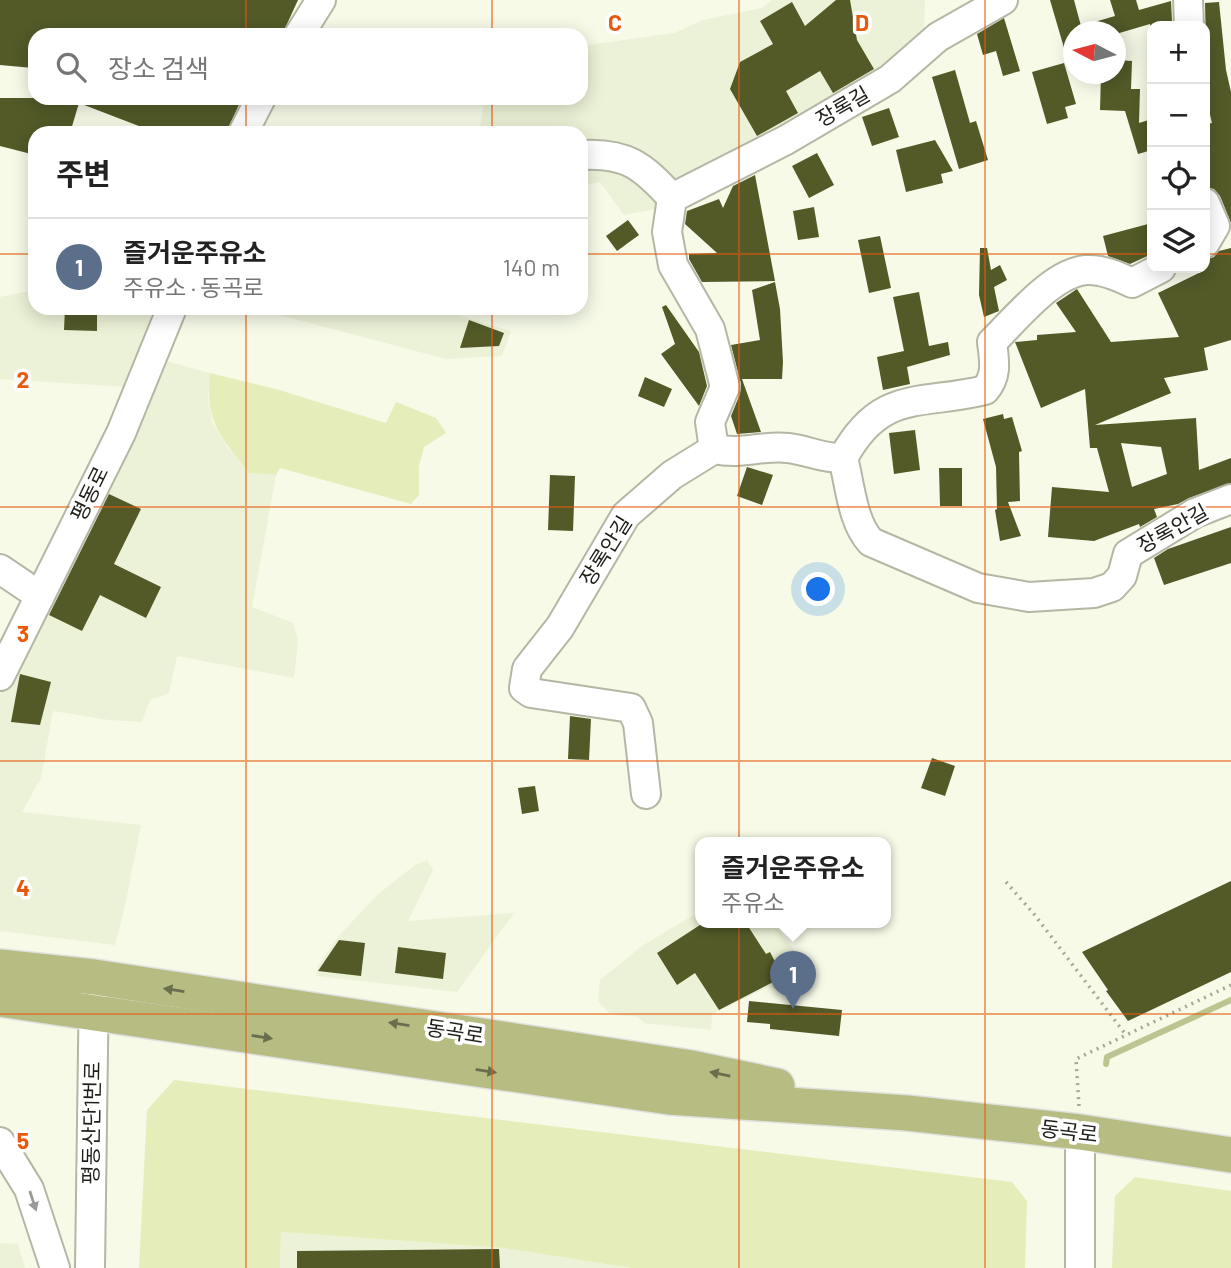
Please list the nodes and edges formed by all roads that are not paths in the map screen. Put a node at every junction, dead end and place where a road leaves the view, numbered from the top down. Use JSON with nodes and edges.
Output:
{"nodes":[{"id":1,"x":321,"y":0,"type":"edge"},
{"id":2,"x":1003,"y":0,"type":"edge"},
{"id":3,"x":1188,"y":0,"type":"edge"},
{"id":4,"x":1189,"y":21,"type":"edge"},
{"id":5,"x":303,"y":28,"type":"edge"},
{"id":6,"x":257,"y":105,"type":"edge"},
{"id":7,"x":247,"y":126,"type":"edge"},
{"id":8,"x":588,"y":155,"type":"edge"},
{"id":9,"x":672,"y":198,"type":"junction"},
{"id":10,"x":1210,"y":213,"type":"edge"},
{"id":11,"x":1210,"y":235,"type":"edge"},
{"id":12,"x":1151,"y":273,"type":"edge"},
{"id":13,"x":170,"y":315,"type":"edge"},
{"id":14,"x":714,"y":449,"type":"junction"},
{"id":15,"x":843,"y":457,"type":"junction"},
{"id":16,"x":1231,"y":499,"type":"edge"},
{"id":17,"x":0,"y":569,"type":"edge"},
{"id":18,"x":40,"y":596,"type":"junction"},
{"id":19,"x":0,"y":676,"type":"edge"},
{"id":20,"x":646,"y":794,"type":"dead end"},
{"id":21,"x":0,"y":967,"type":"edge"},
{"id":22,"x":94,"y":994,"type":"junction"},
{"id":23,"x":0,"y":999,"type":"edge"},
{"id":24,"x":1080,"y":1132,"type":"junction"},
{"id":25,"x":0,"y":1142,"type":"edge"},
{"id":26,"x":1231,"y":1155,"type":"edge"},
{"id":27,"x":55,"y":1268,"type":"edge"},
{"id":28,"x":90,"y":1268,"type":"edge"},
{"id":29,"x":1080,"y":1268,"type":"edge"}],
"edges":[{"from":1,"to":5,"type":"street"},
{"from":2,"to":9,"type":"street","name":"장록길"},
{"from":3,"to":4,"type":"street"},
{"from":6,"to":7,"type":"street"},
{"from":8,"to":9,"type":"street"},
{"from":9,"to":14,"type":"street"},
{"from":10,"to":11,"type":"street"},
{"from":12,"to":15,"type":"street"},
{"from":13,"to":18,"type":"street","name":"평동로"},
{"from":14,"to":15,"type":"street"},
{"from":14,"to":20,"type":"street","name":"장록안길"},
{"from":15,"to":16,"type":"street","name":"장록안길"},
{"from":17,"to":18,"type":"street"},
{"from":18,"to":19,"type":"street","name":"평동로"},
{"from":21,"to":22,"type":"main road","name":"동곡로"},
{"from":22,"to":23,"type":"main road","name":"동곡로"},
{"from":22,"to":24,"type":"main road","name":"동곡로"},
{"from":22,"to":28,"type":"street","name":"평동산단1번로"},
{"from":24,"to":26,"type":"main road","name":"동곡로"},
{"from":24,"to":29,"type":"street"},
{"from":25,"to":27,"type":"street","one_way":true}]}
